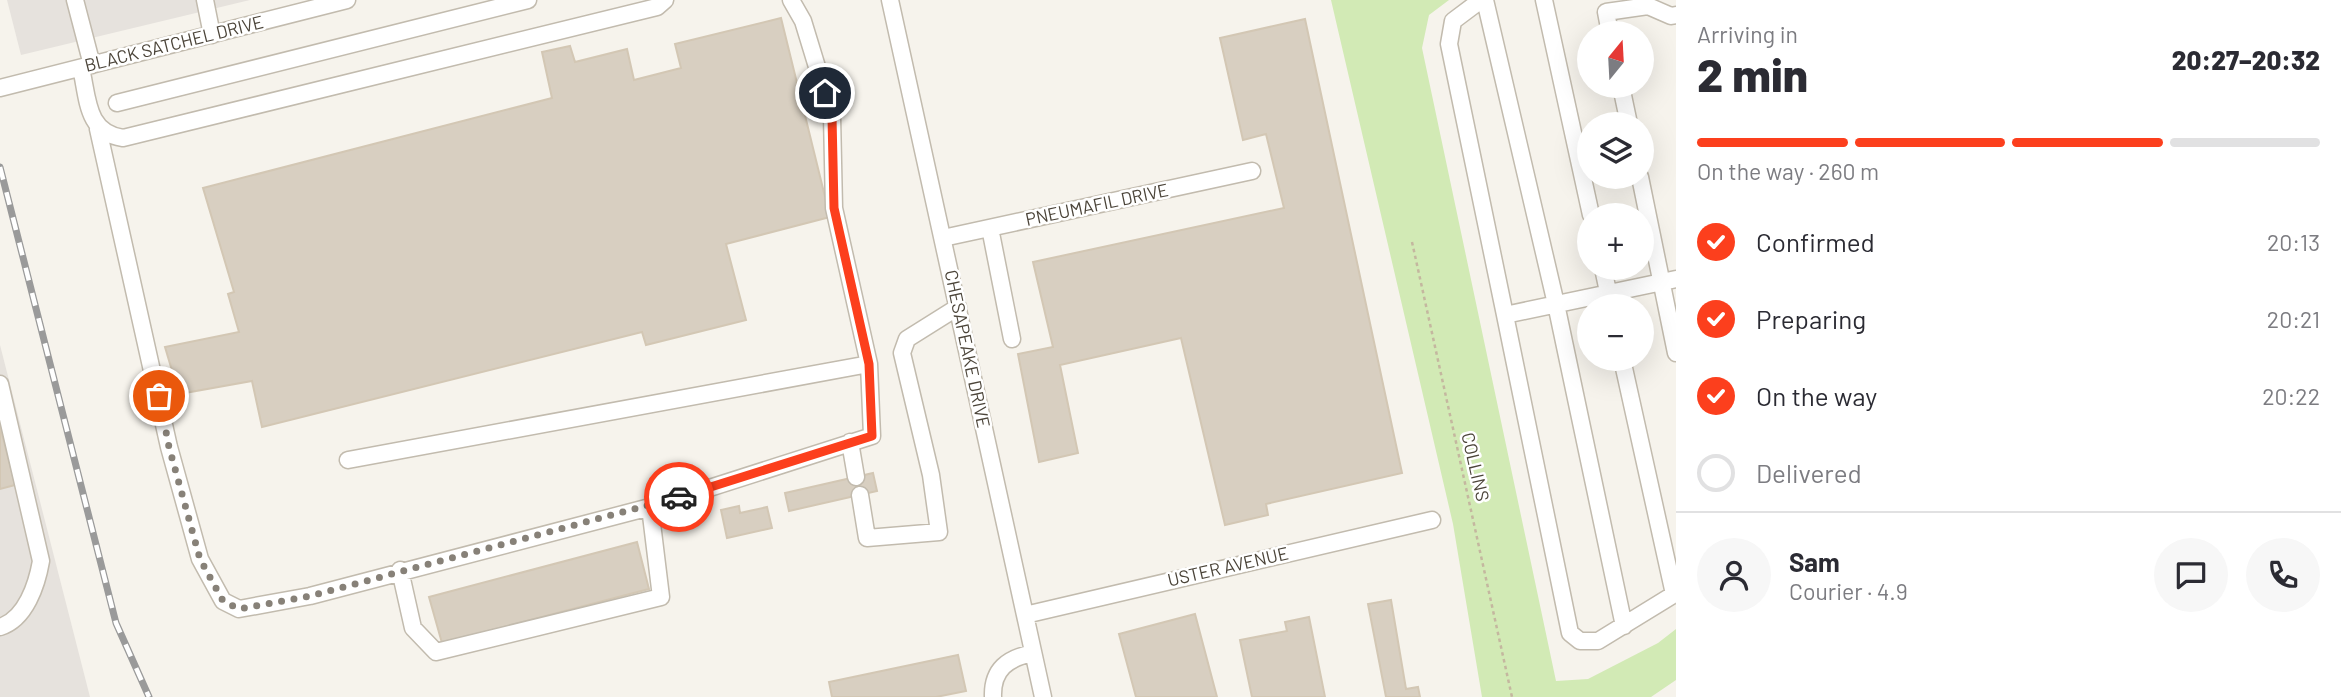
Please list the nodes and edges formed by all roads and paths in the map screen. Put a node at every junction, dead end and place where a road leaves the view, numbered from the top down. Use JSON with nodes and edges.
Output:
{"nodes":[{"id":1,"x":75,"y":0,"type":"edge"},
{"id":2,"x":205,"y":0,"type":"edge"},
{"id":3,"x":347,"y":0,"type":"edge"},
{"id":4,"x":528,"y":0,"type":"edge"},
{"id":5,"x":791,"y":0,"type":"edge"},
{"id":6,"x":890,"y":0,"type":"edge"},
{"id":7,"x":1483,"y":0,"type":"edge"},
{"id":8,"x":1544,"y":0,"type":"edge"},
{"id":9,"x":1666,"y":0,"type":"edge"},
{"id":10,"x":659,"y":2,"type":"edge"},
{"id":11,"x":1604,"y":6,"type":"edge"},
{"id":12,"x":1648,"y":6,"type":"junction"},
{"id":13,"x":1676,"y":15,"type":"edge"},
{"id":14,"x":212,"y":35,"type":"junction"},
{"id":15,"x":86,"y":66,"type":"junction"},
{"id":16,"x":0,"y":88,"type":"edge"},
{"id":17,"x":117,"y":103,"type":"dead end"},
{"id":18,"x":99,"y":129,"type":"junction"},
{"id":19,"x":1252,"y":171,"type":"dead end"},
{"id":20,"x":1643,"y":189,"type":"edge"},
{"id":21,"x":1588,"y":203,"type":"edge"},
{"id":22,"x":990,"y":228,"type":"junction"},
{"id":23,"x":943,"y":238,"type":"junction"},
{"id":24,"x":1412,"y":242,"type":"dead end"},
{"id":25,"x":1669,"y":281,"type":"edge"},
{"id":26,"x":1629,"y":294,"type":"edge"},
{"id":27,"x":1577,"y":302,"type":"edge"},
{"id":28,"x":1556,"y":304,"type":"junction"},
{"id":29,"x":958,"y":307,"type":"junction"},
{"id":30,"x":1505,"y":315,"type":"junction"},
{"id":31,"x":1012,"y":339,"type":"dead end"},
{"id":32,"x":1676,"y":353,"type":"edge"},
{"id":33,"x":869,"y":364,"type":"junction"},
{"id":34,"x":1625,"y":371,"type":"edge"},
{"id":35,"x":0,"y":384,"type":"edge"},
{"id":36,"x":850,"y":442,"type":"junction"},
{"id":37,"x":348,"y":460,"type":"dead end"},
{"id":38,"x":856,"y":477,"type":"dead end"},
{"id":39,"x":860,"y":495,"type":"dead end"},
{"id":40,"x":650,"y":507,"type":"junction"},
{"id":41,"x":1432,"y":520,"type":"dead end"},
{"id":42,"x":400,"y":570,"type":"junction"},
{"id":43,"x":1675,"y":594,"type":"edge"},
{"id":44,"x":1025,"y":615,"type":"junction"},
{"id":45,"x":1624,"y":625,"type":"junction"},
{"id":46,"x":0,"y":627,"type":"edge"},
{"id":47,"x":1033,"y":653,"type":"junction"},
{"id":48,"x":993,"y":697,"type":"edge"},
{"id":49,"x":1043,"y":697,"type":"edge"},
{"id":50,"x":1512,"y":697,"type":"edge"}],
"edges":[{"from":1,"to":15,"type":"street"},
{"from":2,"to":14,"type":"street"},
{"from":3,"to":14,"type":"street","name":"BLACK SATCHEL DRIVE"},
{"from":4,"to":17,"type":"street"},
{"from":5,"to":33,"type":"street"},
{"from":6,"to":23,"type":"street","name":"CHESAPEAKE DRIVE"},
{"from":7,"to":28,"type":"street"},
{"from":7,"to":30,"type":"street"},
{"from":8,"to":21,"type":"street"},
{"from":9,"to":12,"type":"street"},
{"from":10,"to":18,"type":"street"},
{"from":11,"to":12,"type":"street"},
{"from":12,"to":13,"type":"street"},
{"from":14,"to":15,"type":"street","name":"BLACK SATCHEL DRIVE"},
{"from":15,"to":16,"type":"street","name":"BLACK SATCHEL DRIVE"},
{"from":15,"to":18,"type":"street"},
{"from":18,"to":42,"type":"street"},
{"from":19,"to":22,"type":"street","name":"PNEUMAFIL DRIVE"},
{"from":20,"to":25,"type":"street"},
{"from":22,"to":23,"type":"street","name":"PNEUMAFIL DRIVE"},
{"from":22,"to":31,"type":"street"},
{"from":23,"to":29,"type":"street","name":"CHESAPEAKE DRIVE"},
{"from":24,"to":50,"type":"path","name":"COLLINS"},
{"from":25,"to":26,"type":"street"},
{"from":25,"to":32,"type":"street"},
{"from":27,"to":28,"type":"street"},
{"from":28,"to":30,"type":"street"},
{"from":28,"to":45,"type":"street"},
{"from":29,"to":39,"type":"street"},
{"from":29,"to":44,"type":"street","name":"CHESAPEAKE DRIVE"},
{"from":30,"to":45,"type":"street"},
{"from":33,"to":36,"type":"street"},
{"from":33,"to":37,"type":"street"},
{"from":34,"to":43,"type":"street"},
{"from":35,"to":46,"type":"street"},
{"from":36,"to":38,"type":"street"},
{"from":36,"to":40,"type":"street"},
{"from":40,"to":42,"type":"street"},
{"from":40,"to":42,"type":"street"},
{"from":41,"to":44,"type":"street","name":"USTER AVENUE"},
{"from":43,"to":45,"type":"street"},
{"from":44,"to":47,"type":"street","name":"CHESAPEAKE DRIVE"},
{"from":47,"to":48,"type":"street"},
{"from":47,"to":49,"type":"street","name":"CHESAPEAKE DRIVE"}]}
